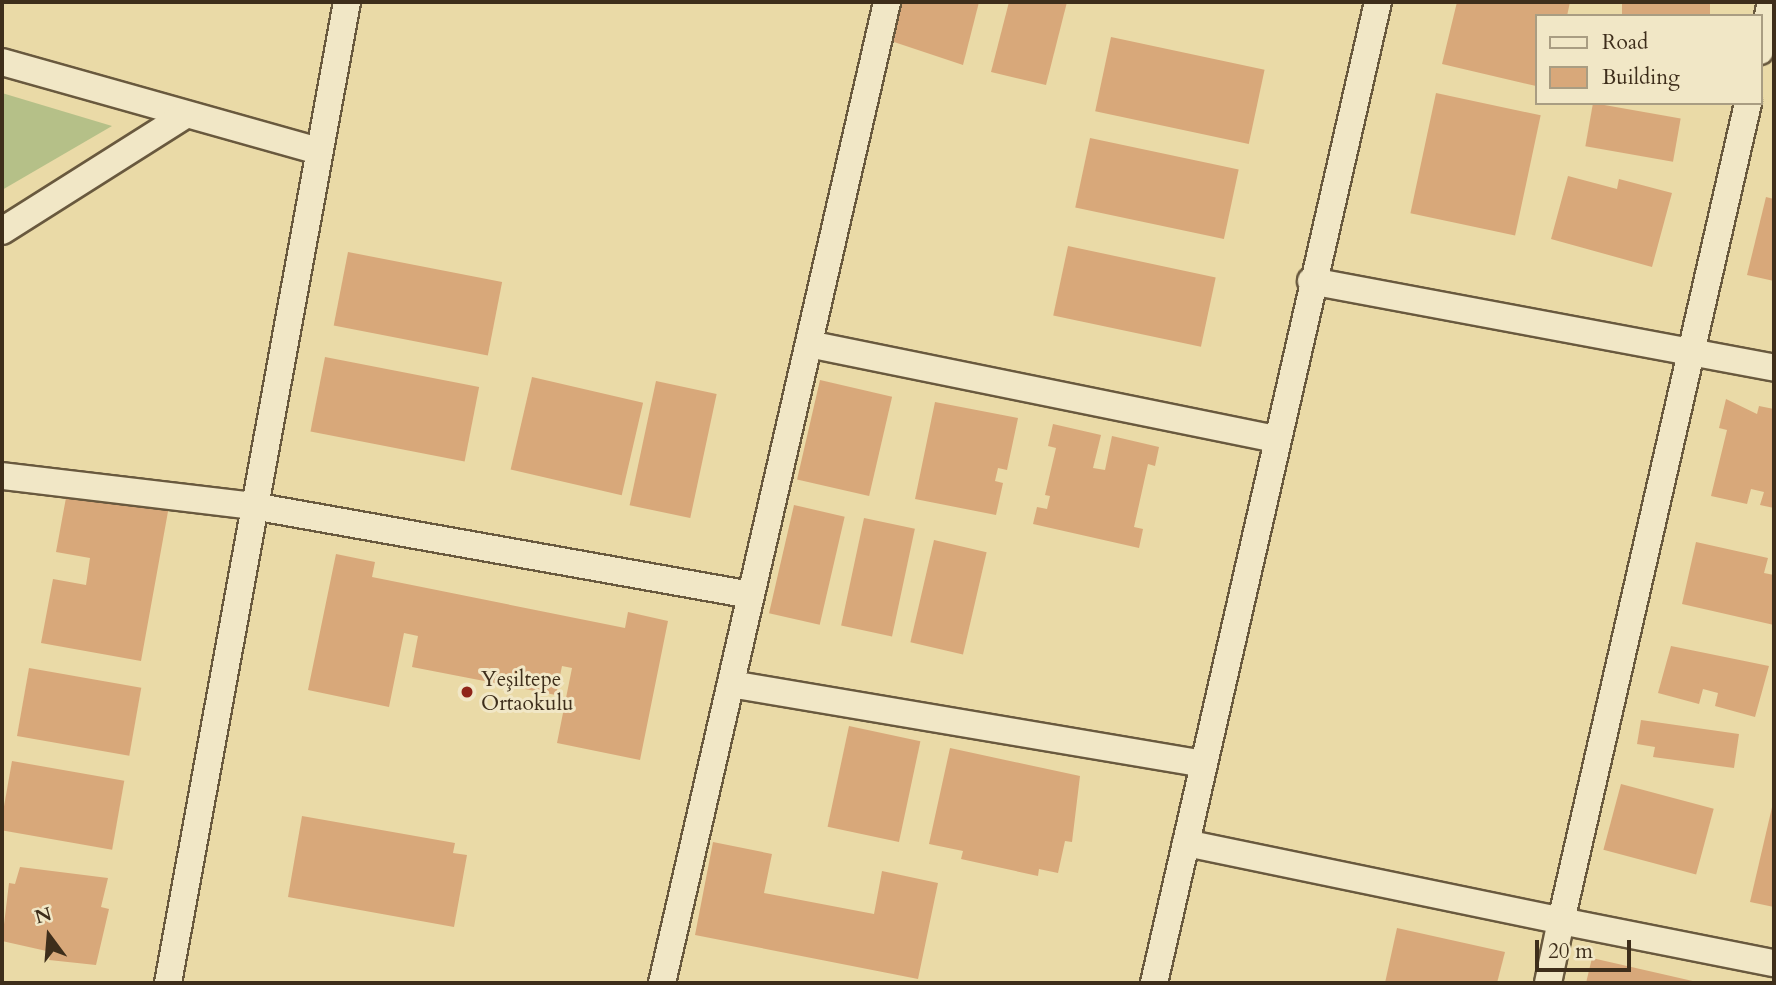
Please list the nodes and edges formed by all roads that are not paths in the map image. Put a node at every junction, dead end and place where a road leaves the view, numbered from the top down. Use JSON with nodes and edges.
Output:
{"nodes":[{"id":1,"x":347,"y":2,"type":"edge"},
{"id":2,"x":887,"y":2,"type":"edge"},
{"id":3,"x":1378,"y":2,"type":"edge"},
{"id":4,"x":1772,"y":2,"type":"edge"},
{"id":5,"x":1762,"y":43,"type":"edge"},
{"id":6,"x":2,"y":62,"type":"edge"},
{"id":7,"x":1748,"y":105,"type":"edge"},
{"id":8,"x":184,"y":116,"type":"junction"},
{"id":9,"x":318,"y":152,"type":"junction"},
{"id":10,"x":2,"y":231,"type":"edge"},
{"id":11,"x":1311,"y":281,"type":"junction"},
{"id":12,"x":808,"y":344,"type":"junction"},
{"id":13,"x":1691,"y":353,"type":"junction"},
{"id":14,"x":1774,"y":368,"type":"edge"},
{"id":15,"x":1276,"y":439,"type":"junction"},
{"id":16,"x":2,"y":476,"type":"edge"},
{"id":17,"x":253,"y":506,"type":"junction"},
{"id":18,"x":751,"y":595,"type":"junction"},
{"id":19,"x":731,"y":684,"type":"junction"},
{"id":20,"x":1203,"y":764,"type":"junction"},
{"id":21,"x":1185,"y":843,"type":"junction"},
{"id":22,"x":1561,"y":921,"type":"junction"},
{"id":23,"x":1774,"y":963,"type":"edge"},
{"id":24,"x":168,"y":983,"type":"edge"},
{"id":25,"x":662,"y":983,"type":"edge"},
{"id":26,"x":1154,"y":983,"type":"edge"},
{"id":27,"x":1548,"y":983,"type":"edge"}],
"edges":[{"from":1,"to":9,"type":"street"},
{"from":2,"to":12,"type":"street"},
{"from":3,"to":11,"type":"street"},
{"from":4,"to":5,"type":"street"},
{"from":6,"to":8,"type":"street"},
{"from":7,"to":13,"type":"street"},
{"from":8,"to":9,"type":"street"},
{"from":8,"to":10,"type":"street"},
{"from":9,"to":17,"type":"street"},
{"from":11,"to":13,"type":"street"},
{"from":11,"to":15,"type":"street"},
{"from":12,"to":15,"type":"street"},
{"from":12,"to":18,"type":"street"},
{"from":13,"to":14,"type":"street"},
{"from":13,"to":22,"type":"street"},
{"from":15,"to":20,"type":"street"},
{"from":16,"to":17,"type":"street"},
{"from":17,"to":18,"type":"street"},
{"from":17,"to":24,"type":"street"},
{"from":18,"to":19,"type":"street"},
{"from":19,"to":20,"type":"street"},
{"from":19,"to":25,"type":"street"},
{"from":20,"to":21,"type":"street"},
{"from":21,"to":22,"type":"street"},
{"from":21,"to":26,"type":"street"},
{"from":22,"to":23,"type":"street"},
{"from":22,"to":27,"type":"street"}]}
